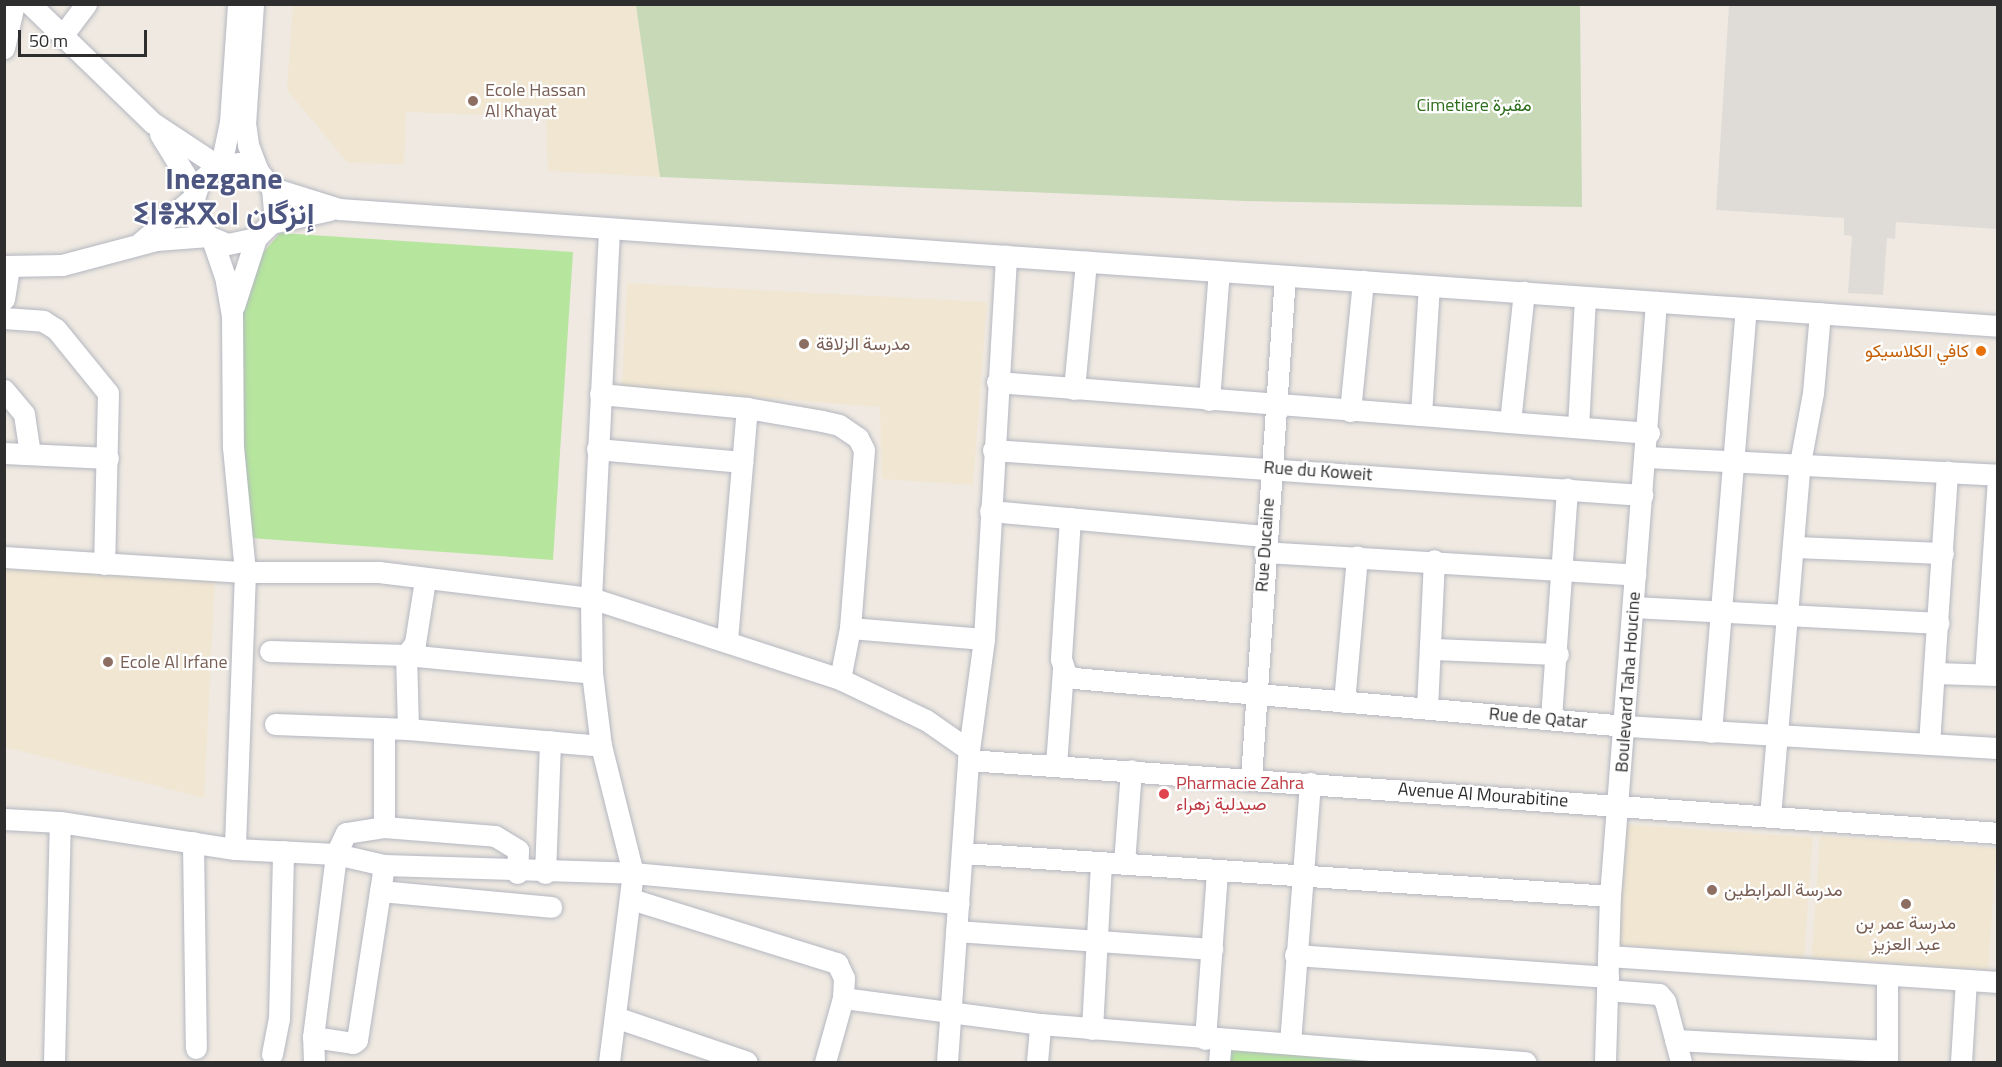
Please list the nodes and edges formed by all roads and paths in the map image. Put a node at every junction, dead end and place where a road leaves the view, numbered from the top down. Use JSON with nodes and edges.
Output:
{"nodes":[{"id":1,"x":14,"y":4,"type":"edge"},
{"id":2,"x":30,"y":4,"type":"edge"},
{"id":3,"x":86,"y":4,"type":"edge"},
{"id":4,"x":238,"y":4,"type":"edge"},
{"id":5,"x":253,"y":4,"type":"edge"},
{"id":6,"x":62,"y":36,"type":"junction"},
{"id":7,"x":4,"y":48,"type":"edge"},
{"id":8,"x":153,"y":123,"type":"junction"},
{"id":9,"x":220,"y":166,"type":"junction"},
{"id":10,"x":258,"y":171,"type":"junction"},
{"id":11,"x":272,"y":189,"type":"junction"},
{"id":12,"x":194,"y":194,"type":"junction"},
{"id":13,"x":339,"y":209,"type":"junction"},
{"id":14,"x":609,"y":228,"type":"junction"},
{"id":15,"x":263,"y":231,"type":"junction"},
{"id":16,"x":210,"y":237,"type":"junction"},
{"id":17,"x":138,"y":244,"type":"junction"},
{"id":18,"x":1006,"y":256,"type":"junction"},
{"id":19,"x":1086,"y":262,"type":"junction"},
{"id":20,"x":7,"y":266,"type":"edge"},
{"id":21,"x":1219,"y":271,"type":"junction"},
{"id":22,"x":1285,"y":276,"type":"junction"},
{"id":23,"x":1363,"y":281,"type":"junction"},
{"id":24,"x":1429,"y":286,"type":"junction"},
{"id":25,"x":1524,"y":292,"type":"junction"},
{"id":26,"x":1585,"y":297,"type":"junction"},
{"id":27,"x":4,"y":299,"type":"edge"},
{"id":28,"x":1656,"y":302,"type":"junction"},
{"id":29,"x":1746,"y":308,"type":"junction"},
{"id":30,"x":1820,"y":313,"type":"junction"},
{"id":31,"x":232,"y":315,"type":"junction"},
{"id":32,"x":4,"y":318,"type":"edge"},
{"id":33,"x":1998,"y":326,"type":"edge"},
{"id":34,"x":997,"y":382,"type":"junction"},
{"id":35,"x":1074,"y":389,"type":"junction"},
{"id":36,"x":4,"y":390,"type":"edge"},
{"id":37,"x":600,"y":394,"type":"junction"},
{"id":38,"x":1209,"y":400,"type":"junction"},
{"id":39,"x":1275,"y":407,"type":"junction"},
{"id":40,"x":747,"y":408,"type":"junction"},
{"id":41,"x":1350,"y":411,"type":"junction"},
{"id":42,"x":1421,"y":415,"type":"junction"},
{"id":43,"x":1510,"y":422,"type":"junction"},
{"id":44,"x":1578,"y":427,"type":"junction"},
{"id":45,"x":1649,"y":433,"type":"junction"},
{"id":46,"x":597,"y":449,"type":"junction"},
{"id":47,"x":993,"y":450,"type":"junction"},
{"id":48,"x":4,"y":453,"type":"edge"},
{"id":49,"x":30,"y":454,"type":"junction"},
{"id":50,"x":1647,"y":457,"type":"junction"},
{"id":51,"x":108,"y":458,"type":"junction"},
{"id":52,"x":1731,"y":459,"type":"junction"},
{"id":53,"x":742,"y":462,"type":"junction"},
{"id":54,"x":1800,"y":463,"type":"junction"},
{"id":55,"x":1271,"y":467,"type":"junction"},
{"id":56,"x":1947,"y":472,"type":"junction"},
{"id":57,"x":1998,"y":475,"type":"edge"},
{"id":58,"x":1567,"y":489,"type":"junction"},
{"id":59,"x":1642,"y":495,"type":"junction"},
{"id":60,"x":990,"y":511,"type":"junction"},
{"id":61,"x":1070,"y":518,"type":"junction"},
{"id":62,"x":1265,"y":544,"type":"junction"},
{"id":63,"x":1794,"y":547,"type":"junction"},
{"id":64,"x":1942,"y":553,"type":"junction"},
{"id":65,"x":4,"y":557,"type":"edge"},
{"id":66,"x":1357,"y":557,"type":"junction"},
{"id":67,"x":1434,"y":560,"type":"junction"},
{"id":68,"x":104,"y":564,"type":"junction"},
{"id":69,"x":1562,"y":569,"type":"junction"},
{"id":70,"x":244,"y":572,"type":"junction"},
{"id":71,"x":1635,"y":575,"type":"junction"},
{"id":72,"x":425,"y":580,"type":"junction"},
{"id":73,"x":591,"y":598,"type":"junction"},
{"id":74,"x":1634,"y":607,"type":"junction"},
{"id":75,"x":1720,"y":610,"type":"junction"},
{"id":76,"x":1789,"y":616,"type":"junction"},
{"id":77,"x":1939,"y":623,"type":"junction"},
{"id":78,"x":850,"y":628,"type":"junction"},
{"id":79,"x":984,"y":639,"type":"junction"},
{"id":80,"x":727,"y":640,"type":"junction"},
{"id":81,"x":1431,"y":649,"type":"junction"},
{"id":82,"x":270,"y":651,"type":"dead end"},
{"id":83,"x":1558,"y":654,"type":"junction"},
{"id":84,"x":406,"y":655,"type":"junction"},
{"id":85,"x":1935,"y":673,"type":"junction"},
{"id":86,"x":592,"y":674,"type":"junction"},
{"id":87,"x":1071,"y":674,"type":"junction"},
{"id":88,"x":1991,"y":675,"type":"edge"},
{"id":89,"x":840,"y":679,"type":"junction"},
{"id":90,"x":1257,"y":695,"type":"junction"},
{"id":91,"x":1344,"y":702,"type":"junction"},
{"id":92,"x":1427,"y":708,"type":"junction"},
{"id":93,"x":1551,"y":718,"type":"junction"},
{"id":94,"x":275,"y":724,"type":"dead end"},
{"id":95,"x":1626,"y":726,"type":"junction"},
{"id":96,"x":384,"y":728,"type":"junction"},
{"id":97,"x":408,"y":729,"type":"junction"},
{"id":98,"x":1711,"y":732,"type":"junction"},
{"id":99,"x":1775,"y":736,"type":"junction"},
{"id":100,"x":550,"y":741,"type":"junction"},
{"id":101,"x":1929,"y":744,"type":"junction"},
{"id":102,"x":601,"y":746,"type":"junction"},
{"id":103,"x":1998,"y":748,"type":"edge"},
{"id":104,"x":969,"y":755,"type":"junction"},
{"id":105,"x":1056,"y":765,"type":"junction"},
{"id":106,"x":1131,"y":770,"type":"junction"},
{"id":107,"x":1251,"y":778,"type":"junction"},
{"id":108,"x":1310,"y":783,"type":"junction"},
{"id":109,"x":1619,"y":805,"type":"junction"},
{"id":110,"x":1770,"y":817,"type":"junction"},
{"id":111,"x":4,"y":819,"type":"edge"},
{"id":112,"x":60,"y":822,"type":"junction"},
{"id":113,"x":384,"y":827,"type":"junction"},
{"id":114,"x":1998,"y":833,"type":"edge"},
{"id":115,"x":194,"y":842,"type":"junction"},
{"id":116,"x":235,"y":849,"type":"junction"},
{"id":117,"x":283,"y":851,"type":"junction"},
{"id":118,"x":963,"y":853,"type":"junction"},
{"id":119,"x":336,"y":854,"type":"junction"},
{"id":120,"x":1101,"y":862,"type":"junction"},
{"id":121,"x":1124,"y":863,"type":"junction"},
{"id":122,"x":384,"y":865,"type":"junction"},
{"id":123,"x":1217,"y":871,"type":"junction"},
{"id":124,"x":518,"y":873,"type":"junction"},
{"id":125,"x":545,"y":873,"type":"junction"},
{"id":126,"x":633,"y":873,"type":"junction"},
{"id":127,"x":1300,"y":876,"type":"junction"},
{"id":128,"x":380,"y":891,"type":"junction"},
{"id":129,"x":1610,"y":896,"type":"junction"},
{"id":130,"x":631,"y":899,"type":"junction"},
{"id":131,"x":959,"y":903,"type":"junction"},
{"id":132,"x":550,"y":907,"type":"dead end"},
{"id":133,"x":956,"y":931,"type":"junction"},
{"id":134,"x":1098,"y":942,"type":"junction"},
{"id":135,"x":1212,"y":949,"type":"junction"},
{"id":136,"x":1295,"y":955,"type":"junction"},
{"id":137,"x":1608,"y":975,"type":"junction"},
{"id":138,"x":1887,"y":975,"type":"junction"},
{"id":139,"x":1966,"y":980,"type":"junction"},
{"id":140,"x":1998,"y":982,"type":"edge"},
{"id":141,"x":843,"y":998,"type":"junction"},
{"id":142,"x":950,"y":1015,"type":"junction"},
{"id":143,"x":615,"y":1017,"type":"junction"},
{"id":144,"x":1040,"y":1024,"type":"junction"},
{"id":145,"x":1092,"y":1029,"type":"junction"},
{"id":146,"x":313,"y":1037,"type":"junction"},
{"id":147,"x":1213,"y":1039,"type":"junction"},
{"id":148,"x":1675,"y":1040,"type":"junction"},
{"id":149,"x":1290,"y":1043,"type":"junction"},
{"id":150,"x":196,"y":1048,"type":"dead end"},
{"id":151,"x":273,"y":1054,"type":"dead end"},
{"id":152,"x":1887,"y":1056,"type":"edge"},
{"id":153,"x":1431,"y":1060,"type":"edge"},
{"id":154,"x":54,"y":1062,"type":"edge"},
{"id":155,"x":314,"y":1062,"type":"edge"},
{"id":156,"x":609,"y":1062,"type":"edge"},
{"id":157,"x":747,"y":1062,"type":"edge"},
{"id":158,"x":825,"y":1062,"type":"edge"},
{"id":159,"x":947,"y":1062,"type":"edge"},
{"id":160,"x":1037,"y":1062,"type":"edge"},
{"id":161,"x":1219,"y":1062,"type":"edge"},
{"id":162,"x":1526,"y":1062,"type":"edge"},
{"id":163,"x":1605,"y":1062,"type":"edge"},
{"id":164,"x":1681,"y":1062,"type":"edge"},
{"id":165,"x":1961,"y":1062,"type":"edge"}],
"edges":[{"from":1,"to":7,"type":"street"},
{"from":2,"to":6,"type":"street"},
{"from":3,"to":6,"type":"street"},
{"from":4,"to":9,"type":"street"},
{"from":5,"to":10,"type":"street"},
{"from":6,"to":8,"type":"street"},
{"from":8,"to":9,"type":"street"},
{"from":8,"to":12,"type":"street"},
{"from":9,"to":10,"type":"street"},
{"from":9,"to":12,"type":"street"},
{"from":10,"to":11,"type":"street"},
{"from":11,"to":13,"type":"street"},
{"from":11,"to":15,"type":"street"},
{"from":12,"to":16,"type":"street"},
{"from":12,"to":17,"type":"street"},
{"from":13,"to":14,"type":"street"},
{"from":13,"to":15,"type":"street"},
{"from":14,"to":18,"type":"street"},
{"from":14,"to":37,"type":"street"},
{"from":15,"to":16,"type":"street"},
{"from":15,"to":31,"type":"street"},
{"from":16,"to":17,"type":"street"},
{"from":16,"to":31,"type":"street"},
{"from":17,"to":20,"type":"street"},
{"from":18,"to":19,"type":"street"},
{"from":18,"to":34,"type":"street"},
{"from":19,"to":21,"type":"street"},
{"from":19,"to":35,"type":"street"},
{"from":20,"to":27,"type":"street"},
{"from":21,"to":22,"type":"street"},
{"from":21,"to":38,"type":"street"},
{"from":22,"to":23,"type":"street"},
{"from":22,"to":39,"type":"street","name":"Rue Ducaine"},
{"from":23,"to":24,"type":"street"},
{"from":23,"to":41,"type":"street"},
{"from":24,"to":25,"type":"street"},
{"from":24,"to":42,"type":"street"},
{"from":25,"to":26,"type":"street"},
{"from":25,"to":43,"type":"street"},
{"from":26,"to":28,"type":"street"},
{"from":26,"to":44,"type":"street"},
{"from":28,"to":29,"type":"street"},
{"from":28,"to":45,"type":"street","name":"Boulevard Taha Houcine"},
{"from":29,"to":30,"type":"street"},
{"from":29,"to":52,"type":"street"},
{"from":30,"to":33,"type":"street"},
{"from":30,"to":54,"type":"street"},
{"from":31,"to":70,"type":"street"},
{"from":32,"to":51,"type":"street"},
{"from":34,"to":35,"type":"street"},
{"from":34,"to":47,"type":"street"},
{"from":35,"to":38,"type":"street"},
{"from":36,"to":49,"type":"street"},
{"from":37,"to":40,"type":"street"},
{"from":37,"to":46,"type":"street"},
{"from":38,"to":39,"type":"street"},
{"from":39,"to":41,"type":"street"},
{"from":39,"to":55,"type":"street","name":"Rue Ducaine"},
{"from":40,"to":53,"type":"street"},
{"from":40,"to":78,"type":"street"},
{"from":41,"to":42,"type":"street"},
{"from":42,"to":43,"type":"street"},
{"from":43,"to":44,"type":"street"},
{"from":44,"to":45,"type":"street"},
{"from":45,"to":50,"type":"street","name":"Boulevard Taha Houcine"},
{"from":46,"to":53,"type":"street"},
{"from":46,"to":73,"type":"street"},
{"from":47,"to":55,"type":"street","name":"Rue du Koweit"},
{"from":47,"to":60,"type":"street"},
{"from":48,"to":49,"type":"street"},
{"from":49,"to":51,"type":"street"},
{"from":50,"to":52,"type":"street"},
{"from":50,"to":59,"type":"street","name":"Boulevard Taha Houcine"},
{"from":51,"to":68,"type":"street"},
{"from":52,"to":54,"type":"street"},
{"from":52,"to":75,"type":"street"},
{"from":53,"to":80,"type":"street"},
{"from":54,"to":56,"type":"street"},
{"from":54,"to":63,"type":"street"},
{"from":55,"to":58,"type":"street","name":"Rue du Koweit"},
{"from":55,"to":62,"type":"street","name":"Rue Ducaine"},
{"from":56,"to":57,"type":"street"},
{"from":56,"to":64,"type":"street"},
{"from":57,"to":88,"type":"street"},
{"from":58,"to":59,"type":"street","name":"Rue du Koweit"},
{"from":58,"to":69,"type":"street"},
{"from":59,"to":71,"type":"street","name":"Boulevard Taha Houcine"},
{"from":60,"to":61,"type":"street"},
{"from":60,"to":79,"type":"street"},
{"from":61,"to":62,"type":"street"},
{"from":61,"to":87,"type":"street"},
{"from":62,"to":66,"type":"street"},
{"from":62,"to":90,"type":"street","name":"Rue Ducaine"},
{"from":63,"to":64,"type":"street"},
{"from":63,"to":76,"type":"street"},
{"from":64,"to":77,"type":"street"},
{"from":65,"to":68,"type":"street"},
{"from":66,"to":67,"type":"street"},
{"from":66,"to":91,"type":"street"},
{"from":67,"to":69,"type":"street"},
{"from":67,"to":81,"type":"street"},
{"from":68,"to":70,"type":"street"},
{"from":69,"to":71,"type":"street"},
{"from":69,"to":83,"type":"street"},
{"from":70,"to":72,"type":"street"},
{"from":70,"to":116,"type":"street"},
{"from":71,"to":74,"type":"street","name":"Boulevard Taha Houcine"},
{"from":72,"to":73,"type":"street"},
{"from":72,"to":84,"type":"street"},
{"from":73,"to":80,"type":"street"},
{"from":73,"to":86,"type":"street"},
{"from":74,"to":75,"type":"street"},
{"from":74,"to":95,"type":"street","name":"Boulevard Taha Houcine"},
{"from":75,"to":76,"type":"street"},
{"from":75,"to":98,"type":"street"},
{"from":76,"to":77,"type":"street"},
{"from":76,"to":99,"type":"street"},
{"from":77,"to":85,"type":"street"},
{"from":78,"to":79,"type":"street"},
{"from":78,"to":89,"type":"street"},
{"from":79,"to":104,"type":"street"},
{"from":80,"to":89,"type":"street"},
{"from":81,"to":83,"type":"street"},
{"from":81,"to":92,"type":"street"},
{"from":82,"to":84,"type":"street"},
{"from":83,"to":93,"type":"street"},
{"from":84,"to":86,"type":"street"},
{"from":84,"to":97,"type":"street"},
{"from":85,"to":88,"type":"street"},
{"from":85,"to":101,"type":"street"},
{"from":86,"to":102,"type":"street"},
{"from":87,"to":90,"type":"street","name":"Rue de Qatar"},
{"from":87,"to":105,"type":"street"},
{"from":89,"to":104,"type":"street"},
{"from":90,"to":91,"type":"street","name":"Rue de Qatar"},
{"from":90,"to":107,"type":"street","name":"Rue Ducaine"},
{"from":91,"to":92,"type":"street","name":"Rue de Qatar"},
{"from":92,"to":93,"type":"street","name":"Rue de Qatar"},
{"from":93,"to":95,"type":"street","name":"Rue de Qatar"},
{"from":94,"to":96,"type":"street"},
{"from":95,"to":98,"type":"street","name":"Rue de Qatar"},
{"from":95,"to":109,"type":"street","name":"Boulevard Taha Houcine"},
{"from":96,"to":97,"type":"street"},
{"from":96,"to":113,"type":"street"},
{"from":97,"to":100,"type":"street"},
{"from":98,"to":99,"type":"street","name":"Rue de Qatar"},
{"from":99,"to":101,"type":"street","name":"Rue de Qatar"},
{"from":99,"to":110,"type":"street"},
{"from":100,"to":102,"type":"street"},
{"from":100,"to":125,"type":"street"},
{"from":101,"to":103,"type":"street","name":"Rue de Qatar"},
{"from":102,"to":126,"type":"street"},
{"from":104,"to":105,"type":"street","name":"Avenue Al Mourabitine"},
{"from":104,"to":118,"type":"street"},
{"from":105,"to":106,"type":"street","name":"Avenue Al Mourabitine"},
{"from":106,"to":107,"type":"street","name":"Avenue Al Mourabitine"},
{"from":106,"to":121,"type":"street"},
{"from":107,"to":108,"type":"street","name":"Avenue Al Mourabitine"},
{"from":108,"to":109,"type":"street","name":"Avenue Al Mourabitine"},
{"from":108,"to":127,"type":"street"},
{"from":109,"to":110,"type":"street","name":"Avenue Al Mourabitine"},
{"from":109,"to":129,"type":"street","name":"Boulevard Taha Houcine"},
{"from":110,"to":114,"type":"street","name":"Avenue Al Mourabitine"},
{"from":111,"to":112,"type":"street"},
{"from":112,"to":115,"type":"street"},
{"from":112,"to":154,"type":"street"},
{"from":113,"to":119,"type":"street"},
{"from":113,"to":124,"type":"street"},
{"from":115,"to":116,"type":"street"},
{"from":115,"to":150,"type":"street"},
{"from":116,"to":117,"type":"street"},
{"from":117,"to":119,"type":"street"},
{"from":117,"to":151,"type":"street"},
{"from":118,"to":120,"type":"street"},
{"from":118,"to":131,"type":"street"},
{"from":119,"to":122,"type":"street"},
{"from":119,"to":146,"type":"street"},
{"from":120,"to":121,"type":"street"},
{"from":120,"to":134,"type":"street"},
{"from":121,"to":123,"type":"street"},
{"from":122,"to":124,"type":"street"},
{"from":122,"to":128,"type":"street"},
{"from":123,"to":127,"type":"street"},
{"from":123,"to":135,"type":"street"},
{"from":124,"to":125,"type":"street"},
{"from":125,"to":126,"type":"street"},
{"from":126,"to":130,"type":"street"},
{"from":126,"to":131,"type":"street"},
{"from":127,"to":129,"type":"street"},
{"from":127,"to":136,"type":"street"},
{"from":128,"to":132,"type":"street"},
{"from":128,"to":146,"type":"street"},
{"from":129,"to":137,"type":"street","name":"Boulevard Taha Houcine"},
{"from":130,"to":141,"type":"street"},
{"from":130,"to":143,"type":"street"},
{"from":131,"to":133,"type":"street"},
{"from":133,"to":134,"type":"street"},
{"from":133,"to":142,"type":"street"},
{"from":134,"to":135,"type":"street"},
{"from":134,"to":145,"type":"street"},
{"from":135,"to":147,"type":"street"},
{"from":136,"to":137,"type":"street"},
{"from":136,"to":149,"type":"street"},
{"from":137,"to":138,"type":"street"},
{"from":137,"to":148,"type":"street"},
{"from":137,"to":163,"type":"street","name":"Boulevard Taha Houcine"},
{"from":138,"to":139,"type":"street"},
{"from":138,"to":152,"type":"street"},
{"from":139,"to":140,"type":"street"},
{"from":139,"to":165,"type":"street"},
{"from":141,"to":142,"type":"street"},
{"from":141,"to":158,"type":"street"},
{"from":142,"to":144,"type":"street"},
{"from":142,"to":159,"type":"street"},
{"from":143,"to":156,"type":"street"},
{"from":143,"to":157,"type":"street"},
{"from":144,"to":145,"type":"street"},
{"from":144,"to":160,"type":"street"},
{"from":145,"to":147,"type":"street"},
{"from":146,"to":155,"type":"street"},
{"from":147,"to":149,"type":"street"},
{"from":147,"to":161,"type":"street"},
{"from":148,"to":152,"type":"street"},
{"from":148,"to":164,"type":"street"},
{"from":149,"to":153,"type":"street"},
{"from":153,"to":162,"type":"street"}]}
